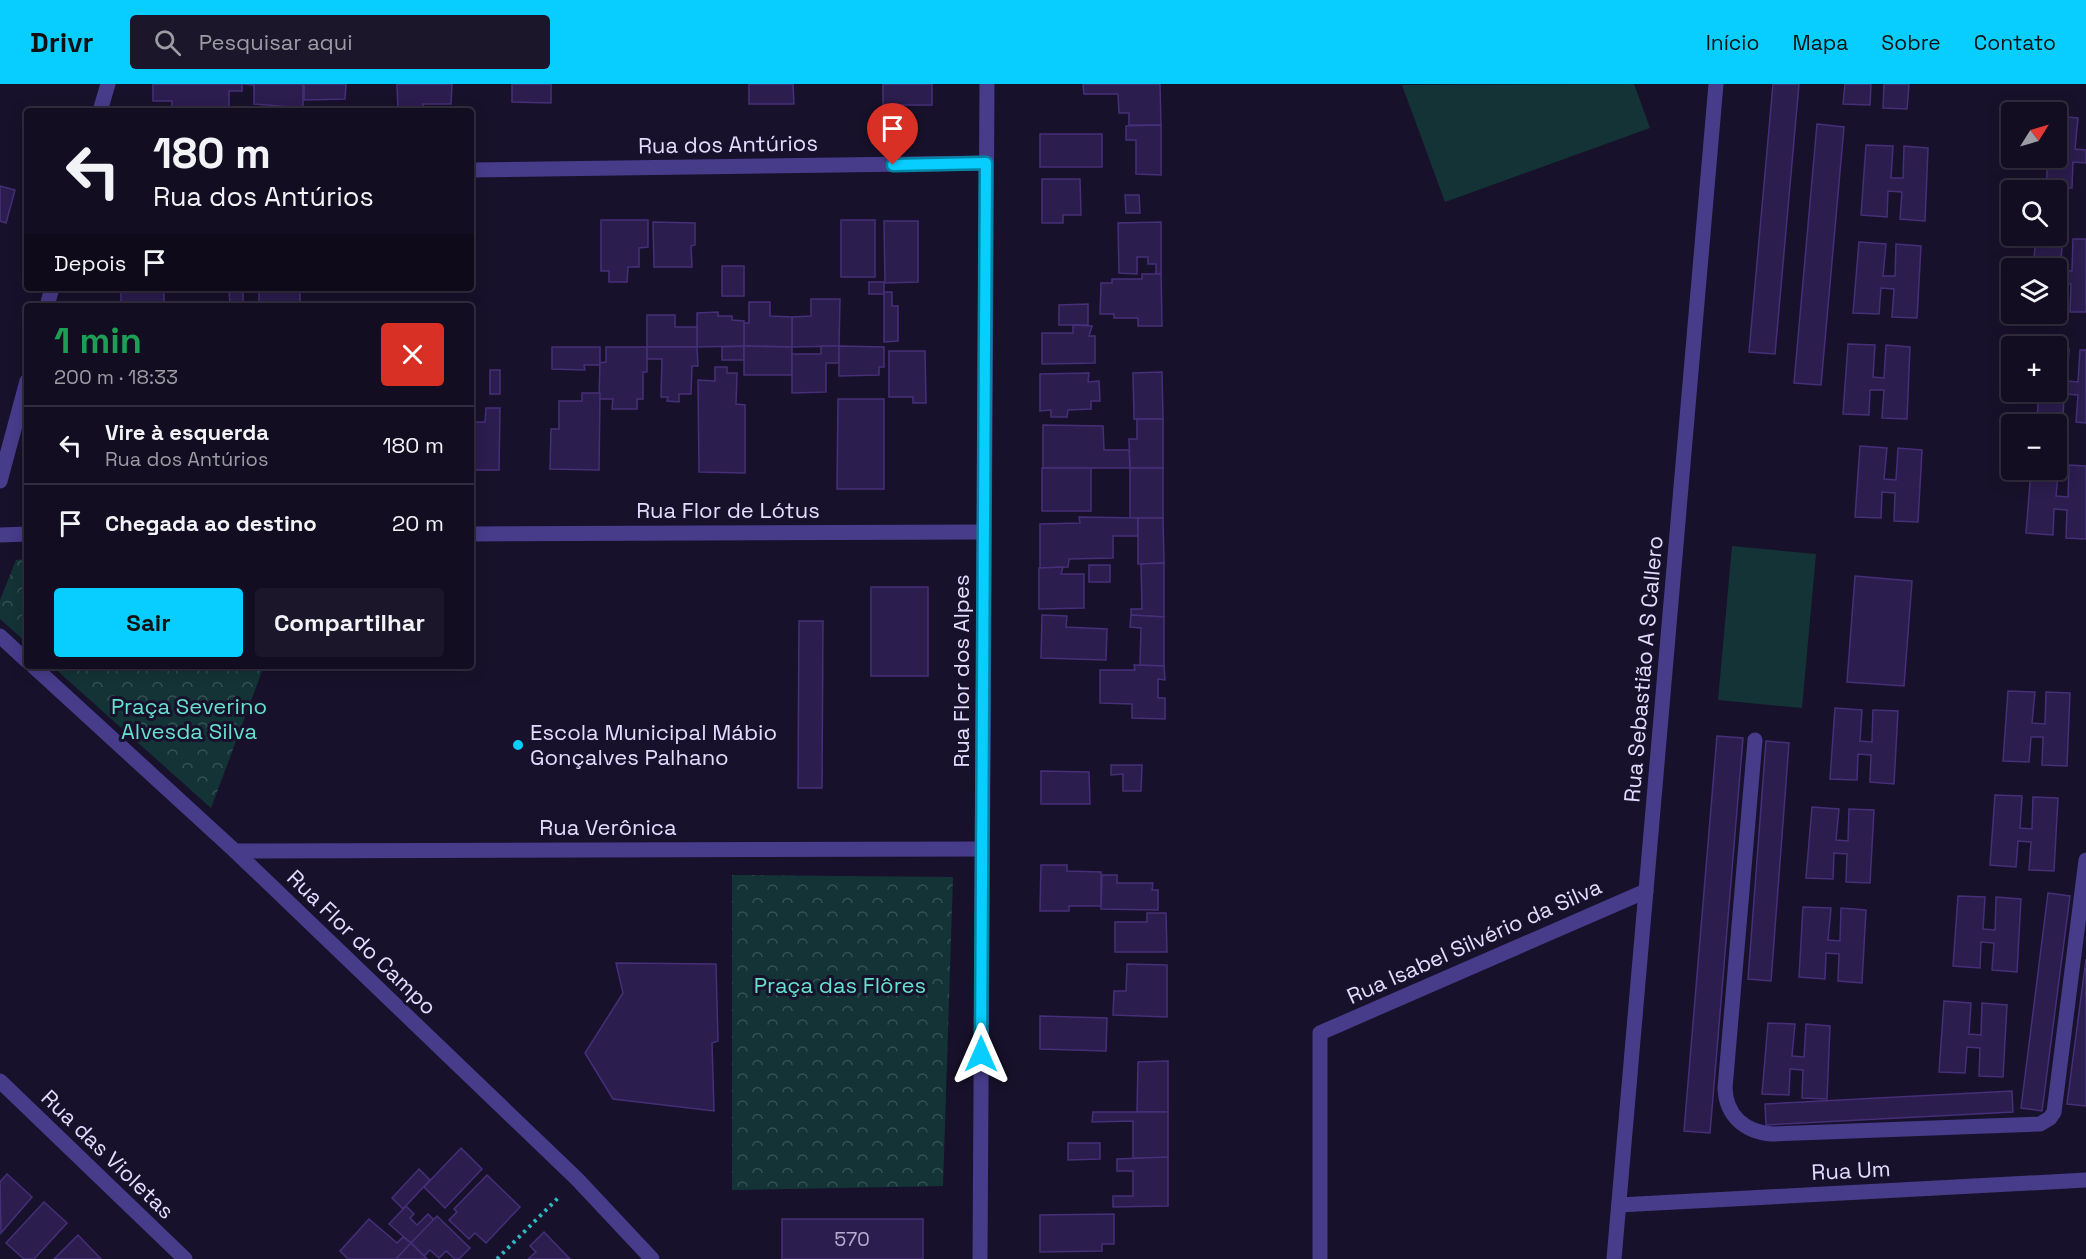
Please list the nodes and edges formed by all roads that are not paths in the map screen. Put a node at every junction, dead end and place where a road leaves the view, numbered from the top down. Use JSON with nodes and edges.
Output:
{"nodes":[{"id":1,"x":108,"y":84,"type":"edge"},
{"id":2,"x":987,"y":84,"type":"edge"},
{"id":3,"x":1716,"y":84,"type":"edge"},
{"id":4,"x":101,"y":108,"type":"edge"},
{"id":5,"x":986,"y":163,"type":"junction"},
{"id":6,"x":474,"y":170,"type":"edge"},
{"id":7,"x":24,"y":392,"type":"edge"},
{"id":8,"x":0,"y":481,"type":"edge"},
{"id":9,"x":984,"y":532,"type":"junction"},
{"id":10,"x":24,"y":534,"type":"edge"},
{"id":11,"x":474,"y":534,"type":"edge"},
{"id":12,"x":0,"y":535,"type":"edge"},
{"id":13,"x":0,"y":636,"type":"edge"},
{"id":14,"x":24,"y":658,"type":"edge"},
{"id":15,"x":36,"y":669,"type":"edge"},
{"id":16,"x":1755,"y":740,"type":"dead end"},
{"id":17,"x":982,"y":849,"type":"junction"},
{"id":18,"x":235,"y":850,"type":"junction"},
{"id":19,"x":2086,"y":860,"type":"edge"},
{"id":20,"x":1646,"y":891,"type":"junction"},
{"id":21,"x":0,"y":1082,"type":"edge"},
{"id":22,"x":2086,"y":1180,"type":"edge"},
{"id":23,"x":1619,"y":1205,"type":"junction"},
{"id":24,"x":185,"y":1259,"type":"edge"},
{"id":25,"x":652,"y":1259,"type":"edge"},
{"id":26,"x":980,"y":1259,"type":"edge"},
{"id":27,"x":1320,"y":1259,"type":"edge"},
{"id":28,"x":1614,"y":1259,"type":"edge"}],
"edges":[{"from":1,"to":4,"type":"street"},
{"from":2,"to":5,"type":"street","name":"Rua Flor dos Alpes"},
{"from":3,"to":20,"type":"street","name":"Rua Sebastião A S Callero"},
{"from":5,"to":6,"type":"street","name":"Rua dos Antúrios"},
{"from":5,"to":9,"type":"street","name":"Rua Flor dos Alpes"},
{"from":7,"to":8,"type":"street"},
{"from":9,"to":11,"type":"street","name":"Rua Flor de Lótus"},
{"from":9,"to":17,"type":"street","name":"Rua Flor dos Alpes"},
{"from":10,"to":12,"type":"street"},
{"from":13,"to":14,"type":"street"},
{"from":15,"to":18,"type":"street","name":"Rua Flor do Campo"},
{"from":16,"to":19,"type":"street"},
{"from":17,"to":18,"type":"street","name":"Rua Verônica"},
{"from":17,"to":26,"type":"street","name":"Rua Flor dos Alpes"},
{"from":18,"to":25,"type":"street","name":"Rua Flor do Campo"},
{"from":20,"to":23,"type":"street","name":"Rua Sebastião A S Callero"},
{"from":20,"to":27,"type":"street","name":"Rua Isabel Silvério da Silva"},
{"from":21,"to":24,"type":"street","name":"Rua das Violetas"},
{"from":22,"to":23,"type":"street","name":"Rua Um"},
{"from":23,"to":28,"type":"street","name":"Rua Sebastião A S Callero"}]}
